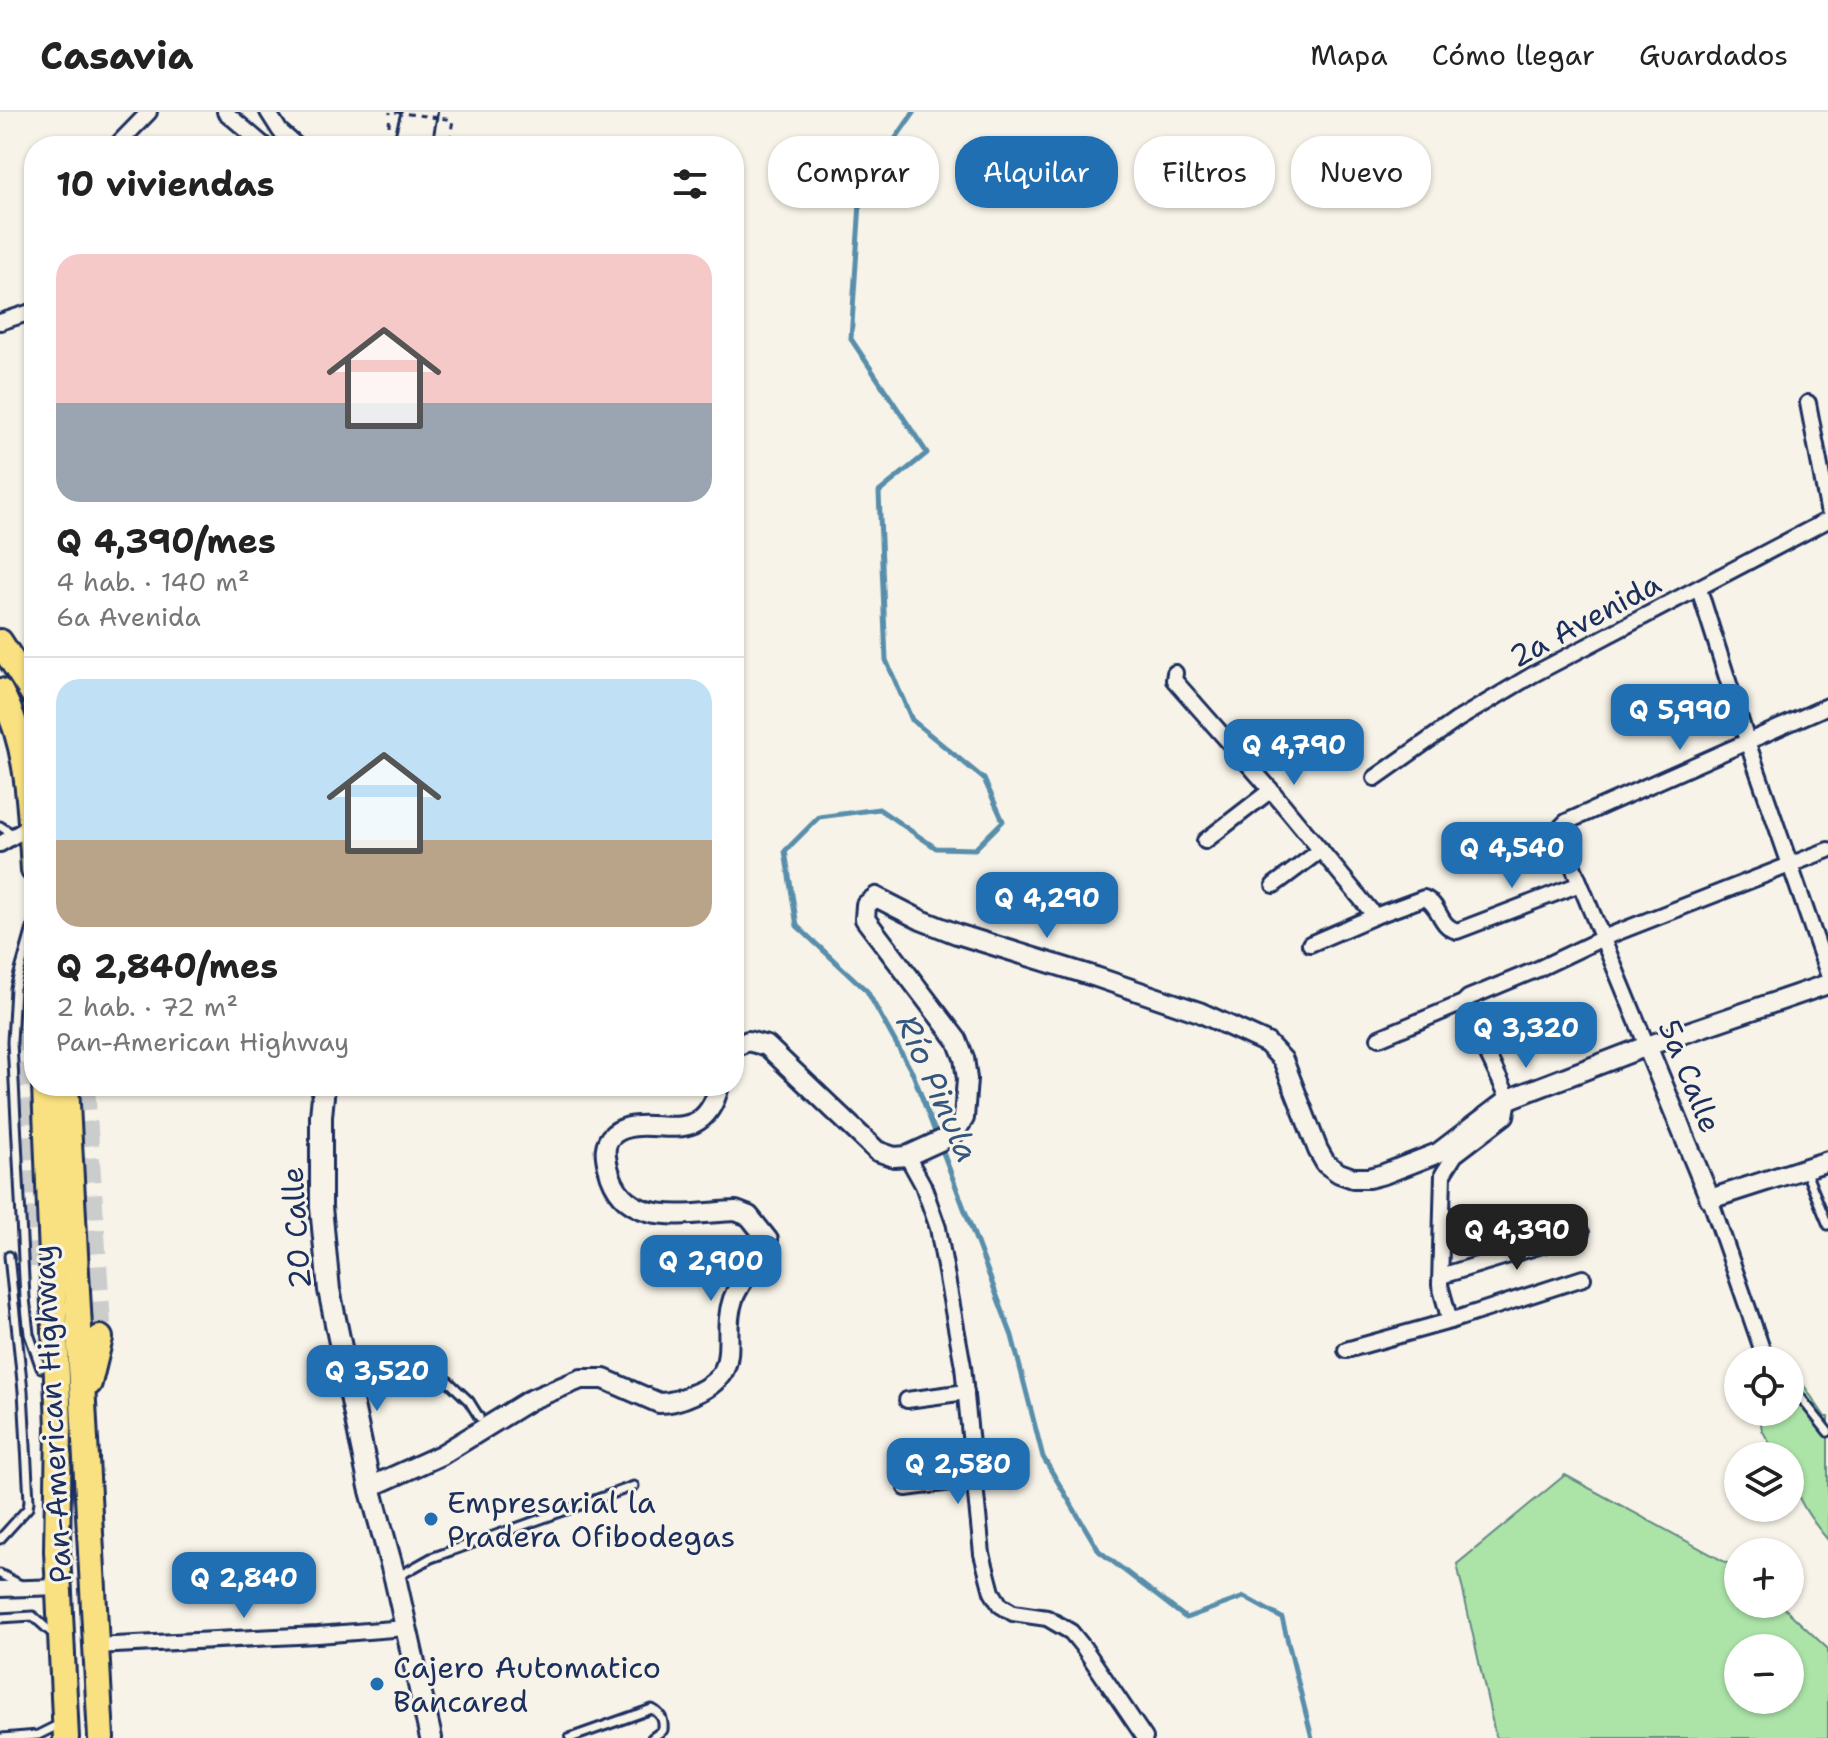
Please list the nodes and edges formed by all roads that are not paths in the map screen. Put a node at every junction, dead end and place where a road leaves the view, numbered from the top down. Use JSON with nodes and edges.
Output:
{"nodes":[{"id":1,"x":149,"y":112,"type":"edge"},
{"id":2,"x":225,"y":112,"type":"edge"},
{"id":3,"x":268,"y":112,"type":"edge"},
{"id":4,"x":397,"y":112,"type":"edge"},
{"id":5,"x":413,"y":112,"type":"edge"},
{"id":6,"x":426,"y":112,"type":"edge"},
{"id":7,"x":126,"y":136,"type":"edge"},
{"id":8,"x":253,"y":136,"type":"edge"},
{"id":9,"x":286,"y":136,"type":"edge"},
{"id":10,"x":400,"y":136,"type":"edge"},
{"id":11,"x":405,"y":136,"type":"edge"},
{"id":12,"x":429,"y":136,"type":"edge"},
{"id":13,"x":24,"y":314,"type":"edge"},
{"id":14,"x":0,"y":322,"type":"edge"},
{"id":15,"x":1808,"y":403,"type":"dead end"},
{"id":16,"x":1828,"y":509,"type":"edge"},
{"id":17,"x":1828,"y":520,"type":"edge"},
{"id":18,"x":1699,"y":589,"type":"junction"},
{"id":19,"x":0,"y":642,"type":"edge"},
{"id":20,"x":1175,"y":673,"type":"dead end"},
{"id":21,"x":24,"y":679,"type":"edge"},
{"id":22,"x":2,"y":701,"type":"edge"},
{"id":23,"x":1828,"y":706,"type":"edge"},
{"id":24,"x":1748,"y":744,"type":"junction"},
{"id":25,"x":1375,"y":778,"type":"dead end"},
{"id":26,"x":1271,"y":790,"type":"junction"},
{"id":27,"x":0,"y":826,"type":"edge"},
{"id":28,"x":23,"y":830,"type":"junction"},
{"id":29,"x":24,"y":834,"type":"edge"},
{"id":30,"x":1205,"y":841,"type":"dead end"},
{"id":31,"x":0,"y":844,"type":"edge"},
{"id":32,"x":1321,"y":850,"type":"junction"},
{"id":33,"x":1828,"y":850,"type":"edge"},
{"id":34,"x":1789,"y":865,"type":"junction"},
{"id":35,"x":1580,"y":884,"type":"junction"},
{"id":36,"x":1274,"y":885,"type":"dead end"},
{"id":37,"x":1375,"y":916,"type":"junction"},
{"id":38,"x":1603,"y":938,"type":"junction"},
{"id":39,"x":1310,"y":944,"type":"dead end"},
{"id":40,"x":24,"y":956,"type":"edge"},
{"id":41,"x":1828,"y":974,"type":"edge"},
{"id":42,"x":1828,"y":984,"type":"edge"},
{"id":43,"x":1463,"y":1003,"type":"junction"},
{"id":44,"x":1379,"y":1038,"type":"dead end"},
{"id":45,"x":744,"y":1043,"type":"edge"},
{"id":46,"x":1647,"y":1046,"type":"junction"},
{"id":47,"x":45,"y":1096,"type":"edge"},
{"id":48,"x":67,"y":1096,"type":"edge"},
{"id":49,"x":323,"y":1096,"type":"edge"},
{"id":50,"x":717,"y":1096,"type":"edge"},
{"id":51,"x":1509,"y":1099,"type":"junction"},
{"id":52,"x":915,"y":1153,"type":"junction"},
{"id":53,"x":1828,"y":1161,"type":"edge"},
{"id":54,"x":1805,"y":1168,"type":"junction"},
{"id":55,"x":1710,"y":1199,"type":"junction"},
{"id":56,"x":1828,"y":1225,"type":"edge"},
{"id":57,"x":1581,"y":1233,"type":"dead end"},
{"id":58,"x":4,"y":1256,"type":"edge"},
{"id":59,"x":30,"y":1261,"type":"junction"},
{"id":60,"x":1441,"y":1276,"type":"junction"},
{"id":61,"x":1583,"y":1278,"type":"dead end"},
{"id":62,"x":1450,"y":1321,"type":"junction"},
{"id":63,"x":100,"y":1338,"type":"tunnel mouth"},
{"id":64,"x":1763,"y":1346,"type":"edge"},
{"id":65,"x":1346,"y":1350,"type":"dead end"},
{"id":66,"x":350,"y":1390,"type":"junction"},
{"id":67,"x":966,"y":1392,"type":"junction"},
{"id":68,"x":907,"y":1400,"type":"dead end"},
{"id":69,"x":1804,"y":1402,"type":"edge"},
{"id":70,"x":83,"y":1409,"type":"junction"},
{"id":71,"x":479,"y":1417,"type":"dead end"},
{"id":72,"x":1828,"y":1432,"type":"edge"},
{"id":73,"x":974,"y":1479,"type":"junction"},
{"id":74,"x":634,"y":1486,"type":"dead end"},
{"id":75,"x":370,"y":1487,"type":"junction"},
{"id":76,"x":906,"y":1488,"type":"dead end"},
{"id":77,"x":56,"y":1513,"type":"junction"},
{"id":78,"x":0,"y":1539,"type":"edge"},
{"id":79,"x":0,"y":1574,"type":"edge"},
{"id":80,"x":395,"y":1578,"type":"junction"},
{"id":81,"x":59,"y":1587,"type":"junction"},
{"id":82,"x":27,"y":1588,"type":"junction"},
{"id":83,"x":0,"y":1589,"type":"edge"},
{"id":84,"x":0,"y":1618,"type":"edge"},
{"id":85,"x":405,"y":1628,"type":"junction"},
{"id":86,"x":62,"y":1642,"type":"junction"},
{"id":87,"x":95,"y":1646,"type":"junction"},
{"id":88,"x":66,"y":1730,"type":"edge"},
{"id":89,"x":2,"y":1738,"type":"edge"},
{"id":90,"x":101,"y":1738,"type":"edge"},
{"id":91,"x":431,"y":1738,"type":"edge"},
{"id":92,"x":570,"y":1738,"type":"edge"},
{"id":93,"x":652,"y":1738,"type":"edge"},
{"id":94,"x":1145,"y":1738,"type":"edge"}],
"edges":[{"from":1,"to":7,"type":"street"},
{"from":2,"to":8,"type":"street"},
{"from":3,"to":9,"type":"street"},
{"from":4,"to":10,"type":"main road"},
{"from":5,"to":11,"type":"main road"},
{"from":6,"to":12,"type":"main road"},
{"from":13,"to":14,"type":"street"},
{"from":15,"to":16,"type":"street"},
{"from":17,"to":18,"type":"street","name":"2a Avenida"},
{"from":18,"to":24,"type":"street"},
{"from":18,"to":25,"type":"street","name":"2a Avenida"},
{"from":19,"to":21,"type":"highway"},
{"from":20,"to":26,"type":"street"},
{"from":22,"to":28,"type":"highway"},
{"from":23,"to":24,"type":"street"},
{"from":24,"to":34,"type":"street"},
{"from":24,"to":35,"type":"street","name":"5a Calle"},
{"from":26,"to":30,"type":"street"},
{"from":26,"to":32,"type":"street"},
{"from":27,"to":28,"type":"lane"},
{"from":28,"to":29,"type":"highway"},
{"from":28,"to":31,"type":"street"},
{"from":32,"to":36,"type":"street"},
{"from":32,"to":37,"type":"street"},
{"from":33,"to":34,"type":"street"},
{"from":34,"to":38,"type":"street"},
{"from":34,"to":41,"type":"street"},
{"from":35,"to":37,"type":"street"},
{"from":35,"to":38,"type":"street","name":"5a Calle"},
{"from":37,"to":39,"type":"street"},
{"from":38,"to":43,"type":"street"},
{"from":38,"to":46,"type":"street","name":"5a Calle"},
{"from":40,"to":59,"type":"lane"},
{"from":42,"to":46,"type":"street"},
{"from":43,"to":44,"type":"street"},
{"from":43,"to":51,"type":"street"},
{"from":45,"to":52,"type":"street"},
{"from":46,"to":51,"type":"street"},
{"from":46,"to":55,"type":"street","name":"5a Calle"},
{"from":47,"to":77,"type":"highway","name":"Pan-American Highway"},
{"from":48,"to":70,"type":"highway","name":"Pan-American Highway"},
{"from":49,"to":66,"type":"main road","name":"20 Calle"},
{"from":50,"to":75,"type":"street"},
{"from":51,"to":52,"type":"street"},
{"from":51,"to":60,"type":"street"},
{"from":52,"to":67,"type":"street"},
{"from":53,"to":54,"type":"street"},
{"from":54,"to":55,"type":"street"},
{"from":54,"to":56,"type":"lane"},
{"from":55,"to":64,"type":"street","name":"5a Calle"},
{"from":57,"to":60,"type":"street"},
{"from":58,"to":59,"type":"lane"},
{"from":58,"to":78,"type":"lane"},
{"from":59,"to":77,"type":"highway"},
{"from":60,"to":62,"type":"street"},
{"from":61,"to":62,"type":"street"},
{"from":62,"to":65,"type":"street"},
{"from":63,"to":70,"type":"highway"},
{"from":66,"to":71,"type":"lane"},
{"from":66,"to":75,"type":"main road","name":"20 Calle"},
{"from":67,"to":68,"type":"street"},
{"from":67,"to":73,"type":"street"},
{"from":69,"to":72,"type":"lane"},
{"from":70,"to":87,"type":"highway","name":"Pan-American Highway"},
{"from":73,"to":76,"type":"street"},
{"from":73,"to":94,"type":"street"},
{"from":74,"to":80,"type":"lane"},
{"from":75,"to":80,"type":"main road","name":"20 Calle"},
{"from":77,"to":81,"type":"highway","name":"Pan-American Highway"},
{"from":79,"to":82,"type":"lane"},
{"from":80,"to":85,"type":"main road","name":"20 Calle"},
{"from":81,"to":82,"type":"street"},
{"from":81,"to":86,"type":"highway","name":"Pan-American Highway"},
{"from":82,"to":83,"type":"street"},
{"from":84,"to":86,"type":"lane"},
{"from":85,"to":87,"type":"street"},
{"from":85,"to":91,"type":"main road","name":"20 Calle"},
{"from":86,"to":88,"type":"highway","name":"Pan-American Highway"},
{"from":87,"to":90,"type":"highway","name":"Pan-American Highway"},
{"from":88,"to":89,"type":"lane"},
{"from":92,"to":93,"type":"lane"}]}
